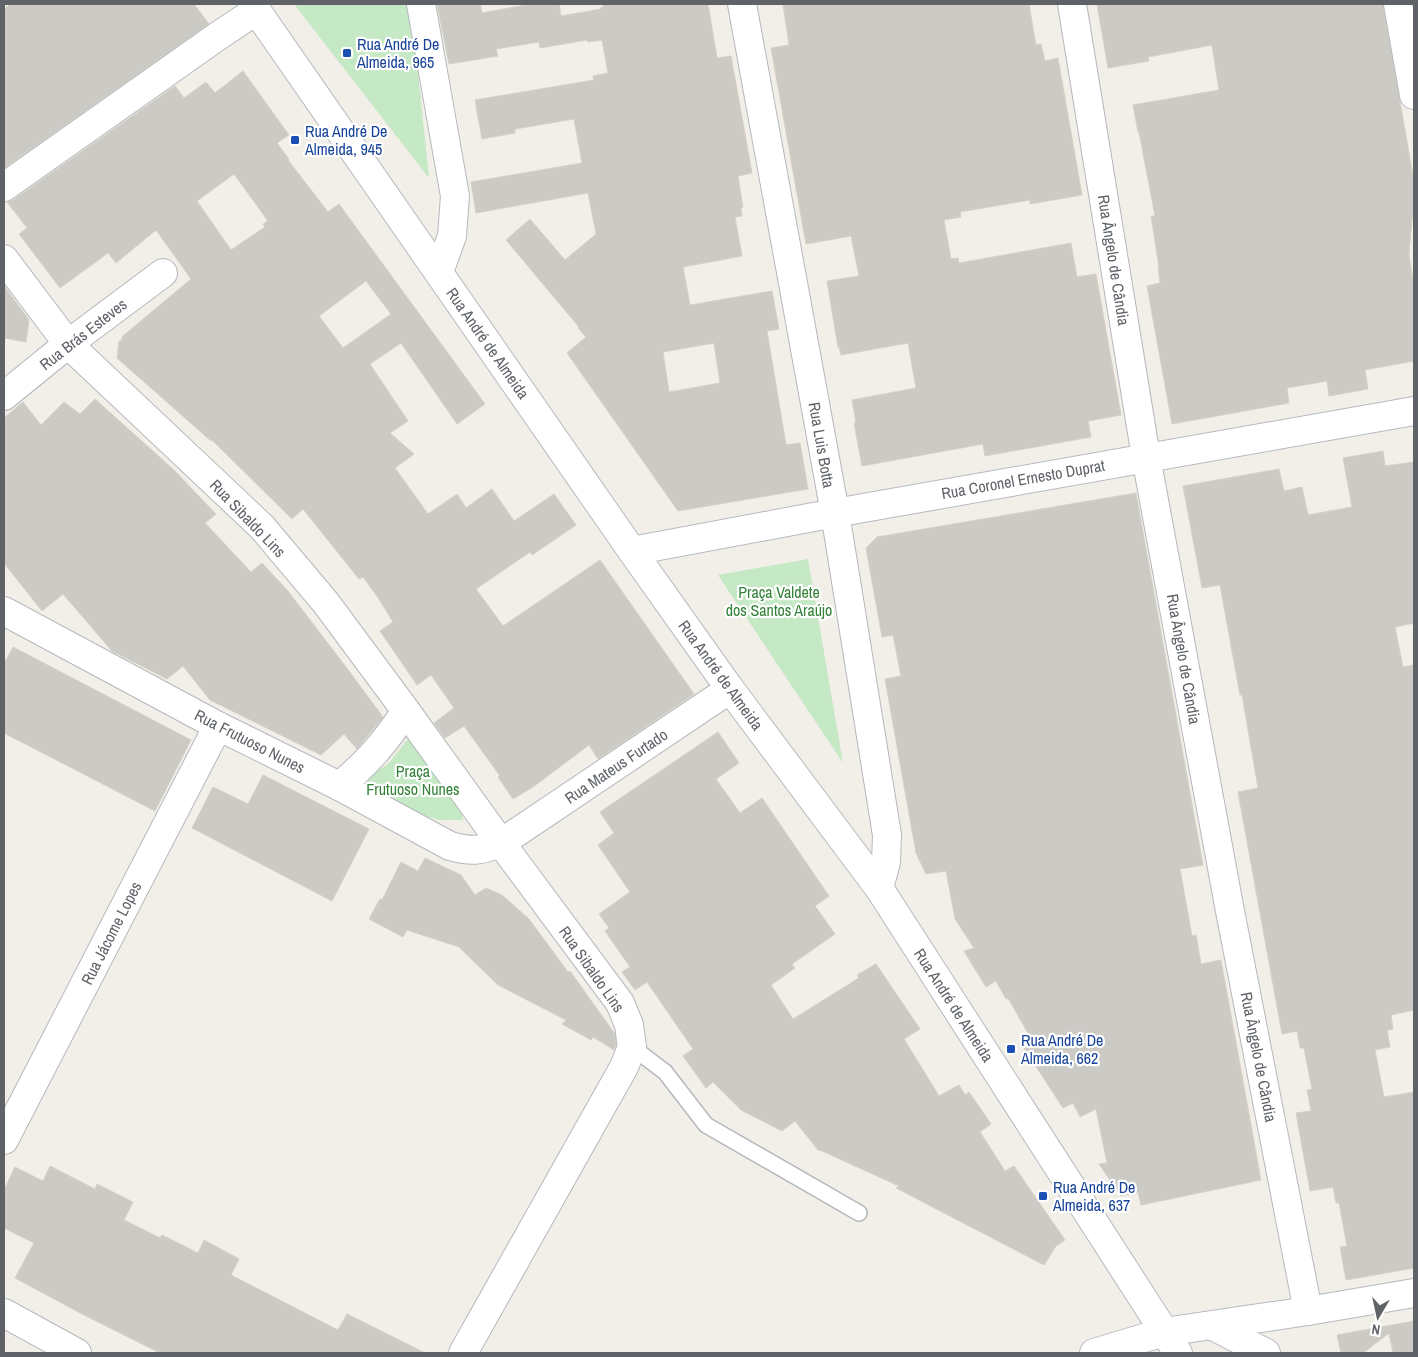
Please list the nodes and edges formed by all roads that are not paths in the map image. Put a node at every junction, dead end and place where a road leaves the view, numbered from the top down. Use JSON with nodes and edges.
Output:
{"nodes":[{"id":1,"x":421,"y":4,"type":"edge"},
{"id":2,"x":742,"y":4,"type":"edge"},
{"id":3,"x":1072,"y":4,"type":"edge"},
{"id":4,"x":1398,"y":4,"type":"edge"},
{"id":5,"x":255,"y":7,"type":"edge"},
{"id":6,"x":1414,"y":95,"type":"edge"},
{"id":7,"x":4,"y":186,"type":"edge"},
{"id":8,"x":4,"y":259,"type":"edge"},
{"id":9,"x":439,"y":272,"type":"junction"},
{"id":10,"x":163,"y":273,"type":"dead end"},
{"id":11,"x":68,"y":344,"type":"junction"},
{"id":12,"x":4,"y":396,"type":"edge"},
{"id":13,"x":1414,"y":411,"type":"edge"},
{"id":14,"x":1146,"y":457,"type":"junction"},
{"id":15,"x":835,"y":513,"type":"junction"},
{"id":16,"x":632,"y":551,"type":"junction"},
{"id":17,"x":4,"y":611,"type":"edge"},
{"id":18,"x":730,"y":689,"type":"junction"},
{"id":19,"x":406,"y":711,"type":"junction"},
{"id":20,"x":218,"y":726,"type":"junction"},
{"id":21,"x":339,"y":786,"type":"junction"},
{"id":22,"x":501,"y":843,"type":"junction"},
{"id":23,"x":879,"y":888,"type":"junction"},
{"id":24,"x":632,"y":1047,"type":"junction"},
{"id":25,"x":4,"y":1140,"type":"edge"},
{"id":26,"x":859,"y":1213,"type":"dead end"},
{"id":27,"x":1414,"y":1293,"type":"edge"},
{"id":28,"x":1308,"y":1311,"type":"junction"},
{"id":29,"x":4,"y":1313,"type":"edge"},
{"id":30,"x":1213,"y":1326,"type":"junction"},
{"id":31,"x":1171,"y":1343,"type":"edge"},
{"id":32,"x":76,"y":1353,"type":"edge"},
{"id":33,"x":463,"y":1353,"type":"edge"},
{"id":34,"x":1094,"y":1353,"type":"edge"},
{"id":35,"x":1266,"y":1353,"type":"edge"}],
"edges":[{"from":1,"to":9,"type":"street"},
{"from":2,"to":15,"type":"street","name":"Rua Luis Botta"},
{"from":3,"to":14,"type":"street","name":"Rua Ângelo de Cândia"},
{"from":4,"to":6,"type":"street"},
{"from":5,"to":7,"type":"street"},
{"from":5,"to":9,"type":"street","name":"Rua André de Almeida"},
{"from":8,"to":11,"type":"street","name":"Rua Sibaldo Lins"},
{"from":9,"to":16,"type":"street","name":"Rua André de Almeida"},
{"from":10,"to":11,"type":"street","name":"Rua Brás Esteves"},
{"from":11,"to":12,"type":"street","name":"Rua Brás Esteves"},
{"from":11,"to":19,"type":"street","name":"Rua Sibaldo Lins"},
{"from":13,"to":14,"type":"street","name":"Rua Coronel Ernesto Duprat"},
{"from":14,"to":15,"type":"street","name":"Rua Coronel Ernesto Duprat"},
{"from":14,"to":28,"type":"street","name":"Rua Ângelo de Cândia"},
{"from":15,"to":16,"type":"street","name":"Rua Coronel Ernesto Duprat"},
{"from":15,"to":23,"type":"street","name":"Rua Luis Botta"},
{"from":16,"to":18,"type":"street","name":"Rua André de Almeida"},
{"from":17,"to":20,"type":"street","name":"Rua Frutuoso Nunes"},
{"from":18,"to":22,"type":"street","name":"Rua Mateus Furtado"},
{"from":18,"to":23,"type":"street","name":"Rua André de Almeida"},
{"from":19,"to":21,"type":"street"},
{"from":19,"to":22,"type":"street","name":"Rua Sibaldo Lins"},
{"from":20,"to":21,"type":"street","name":"Rua Frutuoso Nunes"},
{"from":20,"to":25,"type":"street","name":"Rua Jácome Lopes"},
{"from":21,"to":22,"type":"street","name":"Rua Frutuoso Nunes"},
{"from":22,"to":24,"type":"street","name":"Rua Sibaldo Lins"},
{"from":23,"to":31,"type":"street","name":"Rua André de Almeida"},
{"from":24,"to":26,"type":"lane"},
{"from":24,"to":33,"type":"street"},
{"from":27,"to":28,"type":"street"},
{"from":28,"to":30,"type":"street"},
{"from":29,"to":32,"type":"street"},
{"from":30,"to":31,"type":"street"},
{"from":30,"to":35,"type":"street"},
{"from":31,"to":34,"type":"street"}]}
